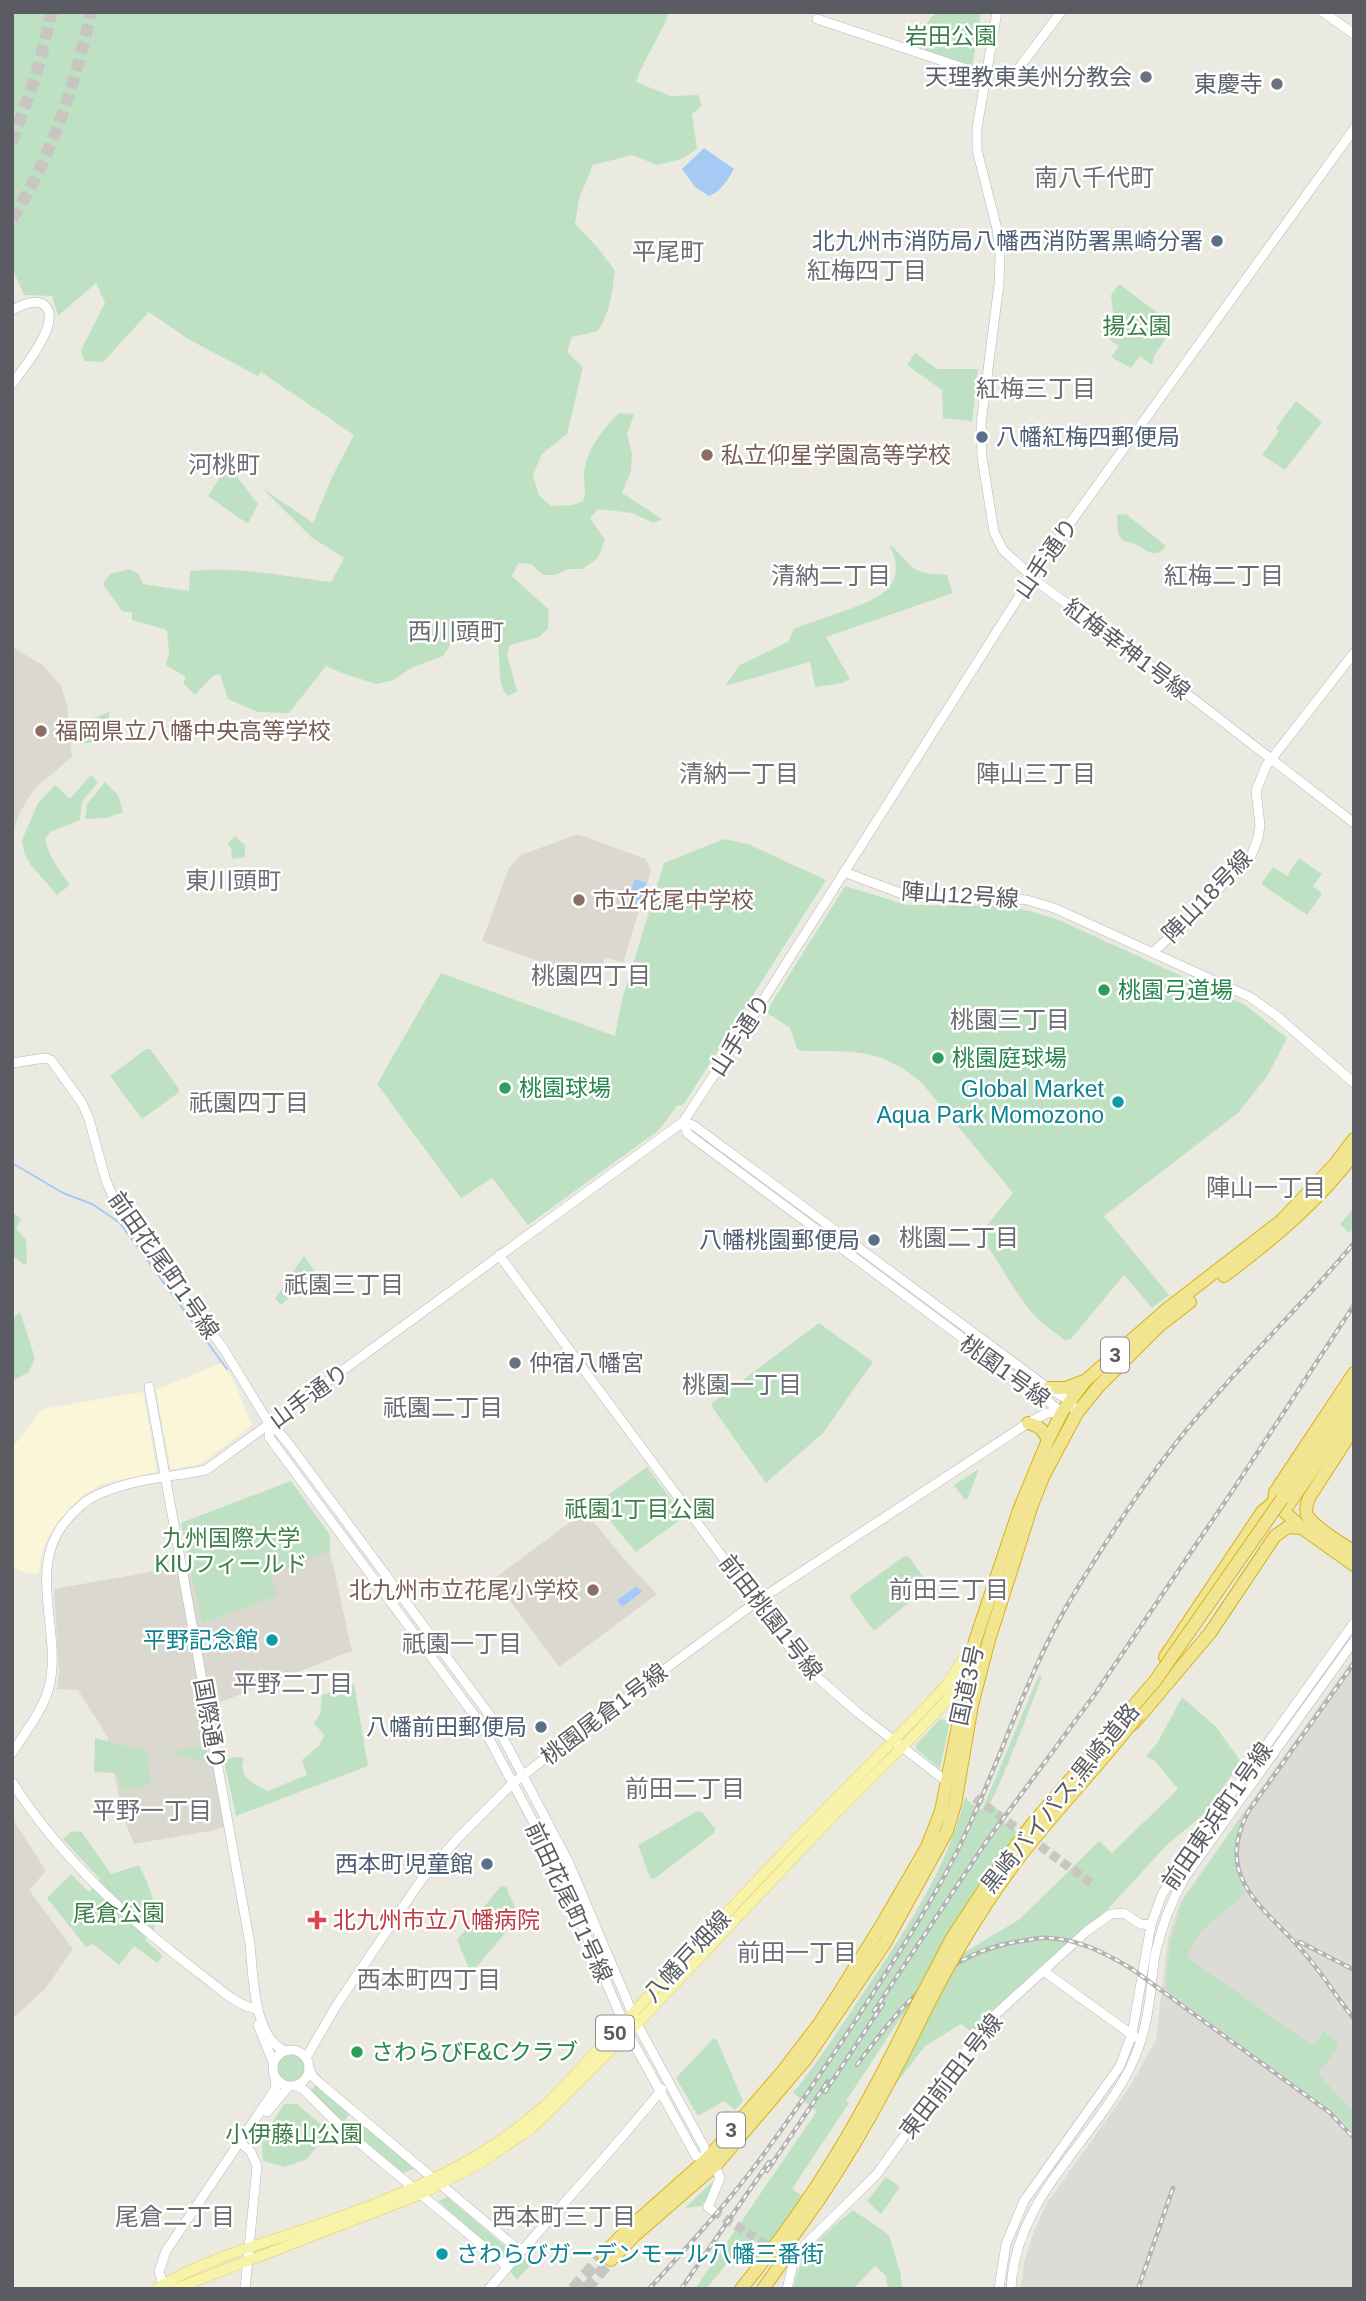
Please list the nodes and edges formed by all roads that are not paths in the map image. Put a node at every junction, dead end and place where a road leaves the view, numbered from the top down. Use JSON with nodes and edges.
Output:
{"nodes":[{"id":1,"x":997,"y":12,"type":"edge"},
{"id":2,"x":1061,"y":12,"type":"edge"},
{"id":3,"x":1323,"y":12,"type":"edge"},
{"id":4,"x":817,"y":19,"type":"dead end"},
{"id":5,"x":1354,"y":34,"type":"edge"},
{"id":6,"x":985,"y":75,"type":"junction"},
{"id":7,"x":1007,"y":84,"type":"dead end"},
{"id":8,"x":1354,"y":130,"type":"edge"},
{"id":9,"x":17,"y":308,"type":"edge"},
{"id":10,"x":12,"y":384,"type":"edge"},
{"id":11,"x":1032,"y":576,"type":"junction"},
{"id":12,"x":1354,"y":653,"type":"edge"},
{"id":13,"x":1272,"y":759,"type":"junction"},
{"id":14,"x":1354,"y":822,"type":"edge"},
{"id":15,"x":844,"y":872,"type":"junction"},
{"id":16,"x":1153,"y":952,"type":"junction"},
{"id":17,"x":12,"y":1063,"type":"edge"},
{"id":18,"x":1354,"y":1083,"type":"edge"},
{"id":19,"x":683,"y":1122,"type":"junction"},
{"id":20,"x":1354,"y":1139,"type":"edge"},
{"id":21,"x":1354,"y":1154,"type":"edge"},
{"id":22,"x":499,"y":1255,"type":"junction"},
{"id":23,"x":1354,"y":1373,"type":"edge"},
{"id":24,"x":1085,"y":1381,"type":"junction"},
{"id":25,"x":149,"y":1387,"type":"dead end"},
{"id":26,"x":1354,"y":1391,"type":"edge"},
{"id":27,"x":1045,"y":1394,"type":"junction"},
{"id":28,"x":1070,"y":1401,"type":"junction"},
{"id":29,"x":1354,"y":1409,"type":"edge"},
{"id":30,"x":1062,"y":1412,"type":"junction"},
{"id":31,"x":1047,"y":1413,"type":"junction"},
{"id":32,"x":1077,"y":1413,"type":"junction"},
{"id":33,"x":1028,"y":1423,"type":"junction"},
{"id":34,"x":270,"y":1425,"type":"junction"},
{"id":35,"x":1351,"y":1433,"type":"edge"},
{"id":36,"x":1048,"y":1440,"type":"junction"},
{"id":37,"x":165,"y":1478,"type":"junction"},
{"id":38,"x":1274,"y":1502,"type":"junction"},
{"id":39,"x":1302,"y":1528,"type":"junction"},
{"id":40,"x":1321,"y":1529,"type":"junction"},
{"id":41,"x":1354,"y":1552,"type":"edge"},
{"id":42,"x":1354,"y":1564,"type":"edge"},
{"id":43,"x":756,"y":1602,"type":"junction"},
{"id":44,"x":1354,"y":1623,"type":"edge"},
{"id":45,"x":989,"y":1640,"type":"junction"},
{"id":46,"x":975,"y":1641,"type":"junction"},
{"id":47,"x":1354,"y":1641,"type":"edge"},
{"id":48,"x":969,"y":1670,"type":"junction"},
{"id":49,"x":1118,"y":1734,"type":"junction"},
{"id":50,"x":897,"y":1744,"type":"junction"},
{"id":51,"x":12,"y":1753,"type":"edge"},
{"id":52,"x":522,"y":1776,"type":"junction"},
{"id":53,"x":12,"y":1782,"type":"edge"},
{"id":54,"x":946,"y":1782,"type":"junction"},
{"id":55,"x":512,"y":1784,"type":"junction"},
{"id":56,"x":1151,"y":1925,"type":"junction"},
{"id":57,"x":1045,"y":1972,"type":"junction"},
{"id":58,"x":336,"y":2006,"type":"junction"},
{"id":59,"x":256,"y":2009,"type":"junction"},
{"id":60,"x":635,"y":2019,"type":"junction"},
{"id":61,"x":911,"y":2026,"type":"junction"},
{"id":62,"x":626,"y":2028,"type":"junction"},
{"id":63,"x":1132,"y":2034,"type":"junction"},
{"id":64,"x":1141,"y":2043,"type":"junction"},
{"id":65,"x":291,"y":2050,"type":"junction"},
{"id":66,"x":306,"y":2058,"type":"junction"},
{"id":67,"x":274,"y":2062,"type":"junction"},
{"id":68,"x":309,"y":2068,"type":"junction"},
{"id":69,"x":275,"y":2079,"type":"junction"},
{"id":70,"x":668,"y":2080,"type":"junction"},
{"id":71,"x":292,"y":2086,"type":"junction"},
{"id":72,"x":660,"y":2091,"type":"junction"},
{"id":73,"x":241,"y":2143,"type":"junction"},
{"id":74,"x":711,"y":2162,"type":"junction"},
{"id":75,"x":837,"y":2175,"type":"junction"},
{"id":76,"x":437,"y":2180,"type":"junction"},
{"id":77,"x":411,"y":2187,"type":"junction"},
{"id":78,"x":421,"y":2194,"type":"junction"},
{"id":79,"x":713,"y":2211,"type":"dead end"},
{"id":80,"x":520,"y":2251,"type":"junction"},
{"id":81,"x":249,"y":2253,"type":"junction"},
{"id":82,"x":607,"y":2257,"type":"tunnel mouth"},
{"id":83,"x":507,"y":2266,"type":"junction"},
{"id":84,"x":161,"y":2287,"type":"edge"},
{"id":85,"x":175,"y":2289,"type":"edge"},
{"id":86,"x":246,"y":2289,"type":"edge"},
{"id":87,"x":489,"y":2289,"type":"edge"},
{"id":88,"x":739,"y":2289,"type":"edge"},
{"id":89,"x":751,"y":2289,"type":"edge"},
{"id":90,"x":763,"y":2289,"type":"edge"},
{"id":91,"x":787,"y":2289,"type":"edge"},
{"id":92,"x":999,"y":2289,"type":"edge"},
{"id":93,"x":1011,"y":2289,"type":"edge"}],
"edges":[{"from":1,"to":6,"type":"street","name":"紅梅幸神1号線"},
{"from":2,"to":7,"type":"street"},
{"from":3,"to":5,"type":"street"},
{"from":4,"to":6,"type":"street"},
{"from":6,"to":11,"type":"street","name":"紅梅幸神1号線"},
{"from":8,"to":11,"type":"street","name":"山手通り"},
{"from":9,"to":10,"type":"street"},
{"from":11,"to":13,"type":"street","name":"紅梅幸神1号線"},
{"from":11,"to":15,"type":"street","name":"山手通り"},
{"from":12,"to":13,"type":"street","name":"陣山18号線"},
{"from":13,"to":14,"type":"street","name":"紅梅幸神1号線"},
{"from":13,"to":16,"type":"street","name":"陣山18号線"},
{"from":15,"to":16,"type":"street","name":"陣山12号線"},
{"from":15,"to":19,"type":"street","name":"山手通り"},
{"from":16,"to":18,"type":"street","name":"陣山12号線"},
{"from":17,"to":34,"type":"street","name":"前田花尾町1号線"},
{"from":19,"to":22,"type":"street","name":"山手通り"},
{"from":19,"to":27,"type":"street","name":"桃園1号線"},
{"from":20,"to":24,"type":"highway","name":"国道3号","number":"3"},
{"from":21,"to":32,"type":"highway","name":"国道3号","number":"3"},
{"from":22,"to":34,"type":"street","name":"山手通り"},
{"from":22,"to":43,"type":"street","name":"前田桃園1号線"},
{"from":23,"to":38,"type":"highway"},
{"from":24,"to":27,"type":"highway"},
{"from":24,"to":28,"type":"highway","name":"国道3号","number":"3"},
{"from":25,"to":37,"type":"street","name":"国際通り"},
{"from":26,"to":49,"type":"highway","name":"黒崎バイパス;黒崎道路","bridge":true},
{"from":27,"to":28,"type":"street","name":"桃園1号線"},
{"from":27,"to":30,"type":"street","name":"桃園1号線"},
{"from":27,"to":31,"type":"street"},
{"from":28,"to":30,"type":"highway","name":"国道3号","number":"3"},
{"from":28,"to":32,"type":"street","name":"桃園1号線"},
{"from":29,"to":49,"type":"highway","name":"黒崎バイパス;黒崎道路","bridge":true},
{"from":30,"to":31,"type":"street"},
{"from":30,"to":32,"type":"street","name":"桃園1号線"},
{"from":30,"to":36,"type":"highway","name":"国道3号","number":"3"},
{"from":31,"to":33,"type":"street","name":"桃園尾倉1号線"},
{"from":32,"to":45,"type":"highway","name":"国道3号","number":"3"},
{"from":33,"to":36,"type":"highway"},
{"from":33,"to":43,"type":"street","name":"桃園尾倉1号線"},
{"from":34,"to":37,"type":"street","name":"山手通り"},
{"from":34,"to":52,"type":"street","name":"前田花尾町1号線"},
{"from":34,"to":55,"type":"street","name":"前田花尾町1号線"},
{"from":35,"to":40,"type":"highway"},
{"from":36,"to":46,"type":"highway","name":"国道3号","number":"3"},
{"from":37,"to":51,"type":"street","name":"山手通り"},
{"from":37,"to":59,"type":"street","name":"国際通り"},
{"from":38,"to":39,"type":"highway"},
{"from":38,"to":40,"type":"highway"},
{"from":38,"to":49,"type":"highway","bridge":true},
{"from":39,"to":42,"type":"highway"},
{"from":39,"to":49,"type":"highway","bridge":true},
{"from":40,"to":41,"type":"highway"},
{"from":43,"to":50,"type":"street","name":"前田桃園1号線"},
{"from":43,"to":52,"type":"street","name":"桃園尾倉1号線"},
{"from":44,"to":56,"type":"street","name":"前田東浜町1号線"},
{"from":45,"to":48,"type":"main road","name":"八幡戸畑線","number":"50"},
{"from":45,"to":74,"type":"highway","name":"国道3号","number":"3"},
{"from":46,"to":48,"type":"highway","name":"国道3号","number":"3"},
{"from":46,"to":50,"type":"main road","name":"八幡戸畑線","number":"50"},
{"from":47,"to":64,"type":"street","name":"前田東浜町1号線"},
{"from":48,"to":50,"type":"main road","name":"八幡戸畑線","number":"50"},
{"from":48,"to":54,"type":"highway","name":"国道3号","number":"3"},
{"from":49,"to":61,"type":"highway","name":"黒崎バイパス;黒崎道路","bridge":true},
{"from":50,"to":54,"type":"street","name":"前田桃園1号線"},
{"from":50,"to":60,"type":"main road","name":"八幡戸畑線","number":"50"},
{"from":52,"to":55,"type":"street","name":"桃園尾倉1号線"},
{"from":52,"to":60,"type":"street","name":"前田花尾町1号線"},
{"from":53,"to":59,"type":"street"},
{"from":54,"to":74,"type":"highway","name":"国道3号","number":"3"},
{"from":55,"to":58,"type":"street","name":"桃園尾倉1号線"},
{"from":55,"to":62,"type":"street","name":"前田花尾町1号線"},
{"from":56,"to":57,"type":"street","name":"東田前田1号線"},
{"from":56,"to":63,"type":"street","name":"前田東浜町1号線"},
{"from":57,"to":63,"type":"street"},
{"from":57,"to":91,"type":"street","name":"東田前田1号線"},
{"from":58,"to":65,"type":"street"},
{"from":58,"to":66,"type":"street","name":"桃園尾倉1号線"},
{"from":59,"to":65,"type":"street","name":"国際通り"},
{"from":59,"to":67,"type":"street"},
{"from":60,"to":62,"type":"main road","name":"八幡戸畑線","number":"50"},
{"from":60,"to":70,"type":"street","name":"前田花尾町1号線"},
{"from":61,"to":75,"type":"highway","name":"黒崎バイパス;黒崎道路"},
{"from":61,"to":88,"type":"highway","name":"黒崎バイパス;黒崎道路"},
{"from":62,"to":72,"type":"street","name":"前田花尾町1号線"},
{"from":62,"to":76,"type":"main road","name":"八幡戸畑線","number":"50"},
{"from":63,"to":64,"type":"street"},
{"from":63,"to":92,"type":"street","name":"前田東浜町1号線"},
{"from":64,"to":93,"type":"street","name":"前田東浜町1号線"},
{"from":65,"to":66,"type":"street"},
{"from":65,"to":67,"type":"street"},
{"from":66,"to":68,"type":"street"},
{"from":67,"to":69,"type":"street"},
{"from":68,"to":71,"type":"street"},
{"from":68,"to":76,"type":"street"},
{"from":69,"to":71,"type":"street"},
{"from":69,"to":73,"type":"street"},
{"from":70,"to":72,"type":"street"},
{"from":70,"to":74,"type":"street","name":"前田花尾町1号線"},
{"from":71,"to":73,"type":"street"},
{"from":71,"to":77,"type":"street"},
{"from":72,"to":74,"type":"street","name":"前田花尾町1号線"},
{"from":72,"to":80,"type":"street"},
{"from":73,"to":81,"type":"street"},
{"from":73,"to":84,"type":"street"},
{"from":74,"to":79,"type":"street"},
{"from":74,"to":82,"type":"highway","name":"国道3号","number":"3"},
{"from":75,"to":89,"type":"highway","name":"黒崎バイパス;黒崎道路"},
{"from":75,"to":90,"type":"highway"},
{"from":76,"to":77,"type":"main road","name":"八幡戸畑線","number":"50"},
{"from":76,"to":78,"type":"main road","name":"八幡戸畑線","number":"50"},
{"from":76,"to":80,"type":"street"},
{"from":77,"to":78,"type":"street"},
{"from":77,"to":81,"type":"main road","name":"八幡戸畑線","number":"50"},
{"from":78,"to":81,"type":"main road","name":"八幡戸畑線","number":"50"},
{"from":78,"to":83,"type":"street"},
{"from":80,"to":83,"type":"street"},
{"from":81,"to":84,"type":"main road","name":"八幡戸畑線","number":"50"},
{"from":81,"to":85,"type":"main road","name":"八幡戸畑線","number":"50"},
{"from":81,"to":86,"type":"street"},
{"from":83,"to":87,"type":"street"}]}
